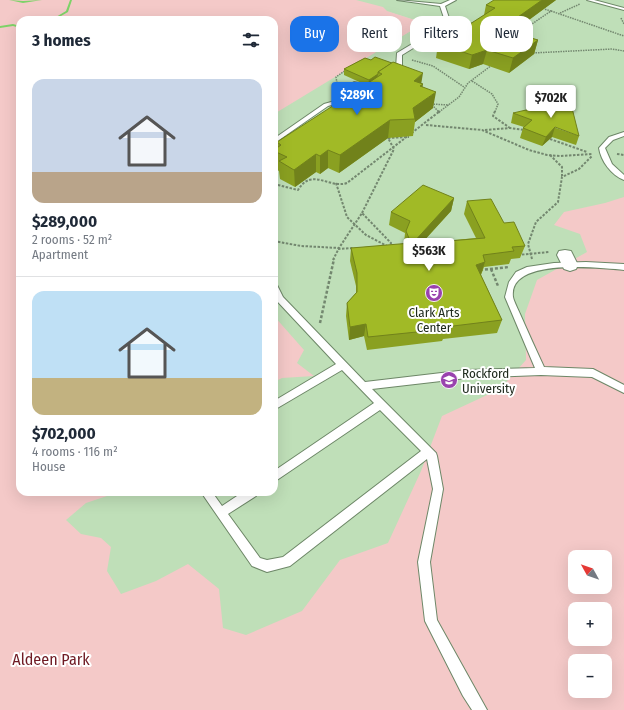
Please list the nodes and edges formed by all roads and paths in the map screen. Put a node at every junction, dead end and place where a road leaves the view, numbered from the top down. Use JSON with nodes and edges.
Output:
{"nodes":[{"id":1,"x":399,"y":0,"type":"edge"},
{"id":2,"x":454,"y":0,"type":"edge"},
{"id":3,"x":589,"y":0,"type":"edge"},
{"id":4,"x":441,"y":3,"type":"edge"},
{"id":5,"x":582,"y":3,"type":"dead end"},
{"id":6,"x":544,"y":9,"type":"dead end"},
{"id":7,"x":624,"y":9,"type":"edge"},
{"id":8,"x":551,"y":11,"type":"junction"},
{"id":9,"x":559,"y":13,"type":"junction"},
{"id":10,"x":447,"y":16,"type":"edge"},
{"id":11,"x":472,"y":23,"type":"edge"},
{"id":12,"x":478,"y":23,"type":"edge"},
{"id":13,"x":533,"y":23,"type":"edge"},
{"id":14,"x":624,"y":36,"type":"edge"},
{"id":15,"x":410,"y":47,"type":"edge"},
{"id":16,"x":624,"y":51,"type":"edge"},
{"id":17,"x":399,"y":54,"type":"junction"},
{"id":18,"x":528,"y":54,"type":"edge"},
{"id":19,"x":495,"y":63,"type":"edge"},
{"id":20,"x":387,"y":78,"type":"edge"},
{"id":21,"x":472,"y":81,"type":"junction"},
{"id":22,"x":356,"y":83,"type":"edge"},
{"id":23,"x":464,"y":87,"type":"junction"},
{"id":24,"x":355,"y":97,"type":"edge"},
{"id":25,"x":345,"y":100,"type":"junction"},
{"id":26,"x":426,"y":102,"type":"edge"},
{"id":27,"x":431,"y":104,"type":"junction"},
{"id":28,"x":450,"y":105,"type":"junction"},
{"id":29,"x":440,"y":113,"type":"junction"},
{"id":30,"x":426,"y":125,"type":"junction"},
{"id":31,"x":510,"y":128,"type":"junction"},
{"id":32,"x":481,"y":130,"type":"junction"},
{"id":33,"x":528,"y":131,"type":"edge"},
{"id":34,"x":624,"y":134,"type":"edge"},
{"id":35,"x":410,"y":137,"type":"junction"},
{"id":36,"x":278,"y":138,"type":"edge"},
{"id":37,"x":550,"y":139,"type":"edge"},
{"id":38,"x":394,"y":149,"type":"junction"},
{"id":39,"x":593,"y":154,"type":"junction"},
{"id":40,"x":615,"y":154,"type":"dead end"},
{"id":41,"x":550,"y":155,"type":"junction"},
{"id":42,"x":624,"y":155,"type":"edge"},
{"id":43,"x":562,"y":177,"type":"junction"},
{"id":44,"x":306,"y":178,"type":"edge"},
{"id":45,"x":624,"y":178,"type":"edge"},
{"id":46,"x":310,"y":180,"type":"junction"},
{"id":47,"x":336,"y":183,"type":"junction"},
{"id":48,"x":278,"y":185,"type":"edge"},
{"id":49,"x":362,"y":213,"type":"junction"},
{"id":50,"x":354,"y":223,"type":"junction"},
{"id":51,"x":278,"y":242,"type":"edge"},
{"id":52,"x":528,"y":244,"type":"junction"},
{"id":53,"x":390,"y":247,"type":"junction"},
{"id":54,"x":522,"y":247,"type":"edge"},
{"id":55,"x":339,"y":248,"type":"junction"},
{"id":56,"x":361,"y":248,"type":"edge"},
{"id":57,"x":383,"y":248,"type":"edge"},
{"id":58,"x":532,"y":254,"type":"junction"},
{"id":59,"x":518,"y":255,"type":"edge"},
{"id":60,"x":561,"y":258,"type":"junction"},
{"id":61,"x":511,"y":266,"type":"edge"},
{"id":62,"x":624,"y":267,"type":"edge"},
{"id":63,"x":491,"y":269,"type":"junction"},
{"id":64,"x":480,"y":270,"type":"edge"},
{"id":65,"x":501,"y":292,"type":"dead end"},
{"id":66,"x":278,"y":295,"type":"edge"},
{"id":67,"x":320,"y":342,"type":"junction"},
{"id":68,"x":343,"y":365,"type":"junction"},
{"id":69,"x":541,"y":371,"type":"junction"},
{"id":70,"x":362,"y":386,"type":"junction"},
{"id":71,"x":624,"y":389,"type":"edge"},
{"id":72,"x":278,"y":404,"type":"edge"},
{"id":73,"x":381,"y":404,"type":"junction"},
{"id":74,"x":428,"y":452,"type":"junction"},
{"id":75,"x":278,"y":474,"type":"edge"},
{"id":76,"x":209,"y":496,"type":"edge"},
{"id":77,"x":246,"y":496,"type":"edge"},
{"id":78,"x":221,"y":513,"type":"junction"},
{"id":79,"x":480,"y":710,"type":"edge"}],
"edges":[{"from":1,"to":4,"type":"lane"},
{"from":2,"to":4,"type":"lane"},
{"from":3,"to":7,"type":"lane"},
{"from":4,"to":10,"type":"lane"},
{"from":5,"to":9,"type":"path"},
{"from":6,"to":8,"type":"path"},
{"from":8,"to":9,"type":"path"},
{"from":8,"to":13,"type":"path"},
{"from":9,"to":14,"type":"path"},
{"from":11,"to":12,"type":"path"},
{"from":15,"to":17,"type":"lane"},
{"from":16,"to":18,"type":"path"},
{"from":17,"to":20,"type":"lane"},
{"from":17,"to":23,"type":"path"},
{"from":19,"to":21,"type":"path"},
{"from":21,"to":23,"type":"path"},
{"from":21,"to":31,"type":"path"},
{"from":22,"to":25,"type":"lane"},
{"from":23,"to":28,"type":"path"},
{"from":24,"to":25,"type":"lane"},
{"from":25,"to":36,"type":"lane"},
{"from":26,"to":27,"type":"path"},
{"from":27,"to":28,"type":"path"},
{"from":27,"to":29,"type":"path"},
{"from":28,"to":29,"type":"path"},
{"from":29,"to":30,"type":"path"},
{"from":30,"to":32,"type":"path"},
{"from":30,"to":35,"type":"path"},
{"from":31,"to":32,"type":"path"},
{"from":31,"to":33,"type":"path"},
{"from":32,"to":41,"type":"path"},
{"from":34,"to":45,"type":"lane"},
{"from":35,"to":38,"type":"path"},
{"from":35,"to":38,"type":"path"},
{"from":37,"to":39,"type":"path"},
{"from":38,"to":47,"type":"path"},
{"from":38,"to":49,"type":"path"},
{"from":39,"to":41,"type":"path"},
{"from":39,"to":43,"type":"path"},
{"from":40,"to":42,"type":"path"},
{"from":41,"to":43,"type":"path"},
{"from":43,"to":52,"type":"path"},
{"from":44,"to":46,"type":"path"},
{"from":46,"to":47,"type":"path"},
{"from":46,"to":48,"type":"path"},
{"from":47,"to":50,"type":"path"},
{"from":49,"to":50,"type":"path"},
{"from":49,"to":53,"type":"path"},
{"from":50,"to":53,"type":"path"},
{"from":50,"to":55,"type":"path"},
{"from":51,"to":55,"type":"path"},
{"from":52,"to":54,"type":"path"},
{"from":52,"to":58,"type":"path"},
{"from":53,"to":57,"type":"path"},
{"from":55,"to":56,"type":"path"},
{"from":55,"to":67,"type":"path"},
{"from":58,"to":59,"type":"path"},
{"from":58,"to":60,"type":"path"},
{"from":60,"to":62,"type":"lane"},
{"from":60,"to":69,"type":"lane"},
{"from":61,"to":63,"type":"path"},
{"from":63,"to":64,"type":"path"},
{"from":63,"to":65,"type":"path"},
{"from":66,"to":67,"type":"lane"},
{"from":67,"to":68,"type":"lane"},
{"from":68,"to":70,"type":"lane"},
{"from":68,"to":72,"type":"lane"},
{"from":69,"to":70,"type":"lane"},
{"from":69,"to":71,"type":"lane"},
{"from":70,"to":73,"type":"lane"},
{"from":73,"to":74,"type":"lane"},
{"from":73,"to":75,"type":"lane"},
{"from":74,"to":78,"type":"lane"},
{"from":74,"to":79,"type":"lane"},
{"from":76,"to":78,"type":"lane"},
{"from":77,"to":78,"type":"lane"}]}
